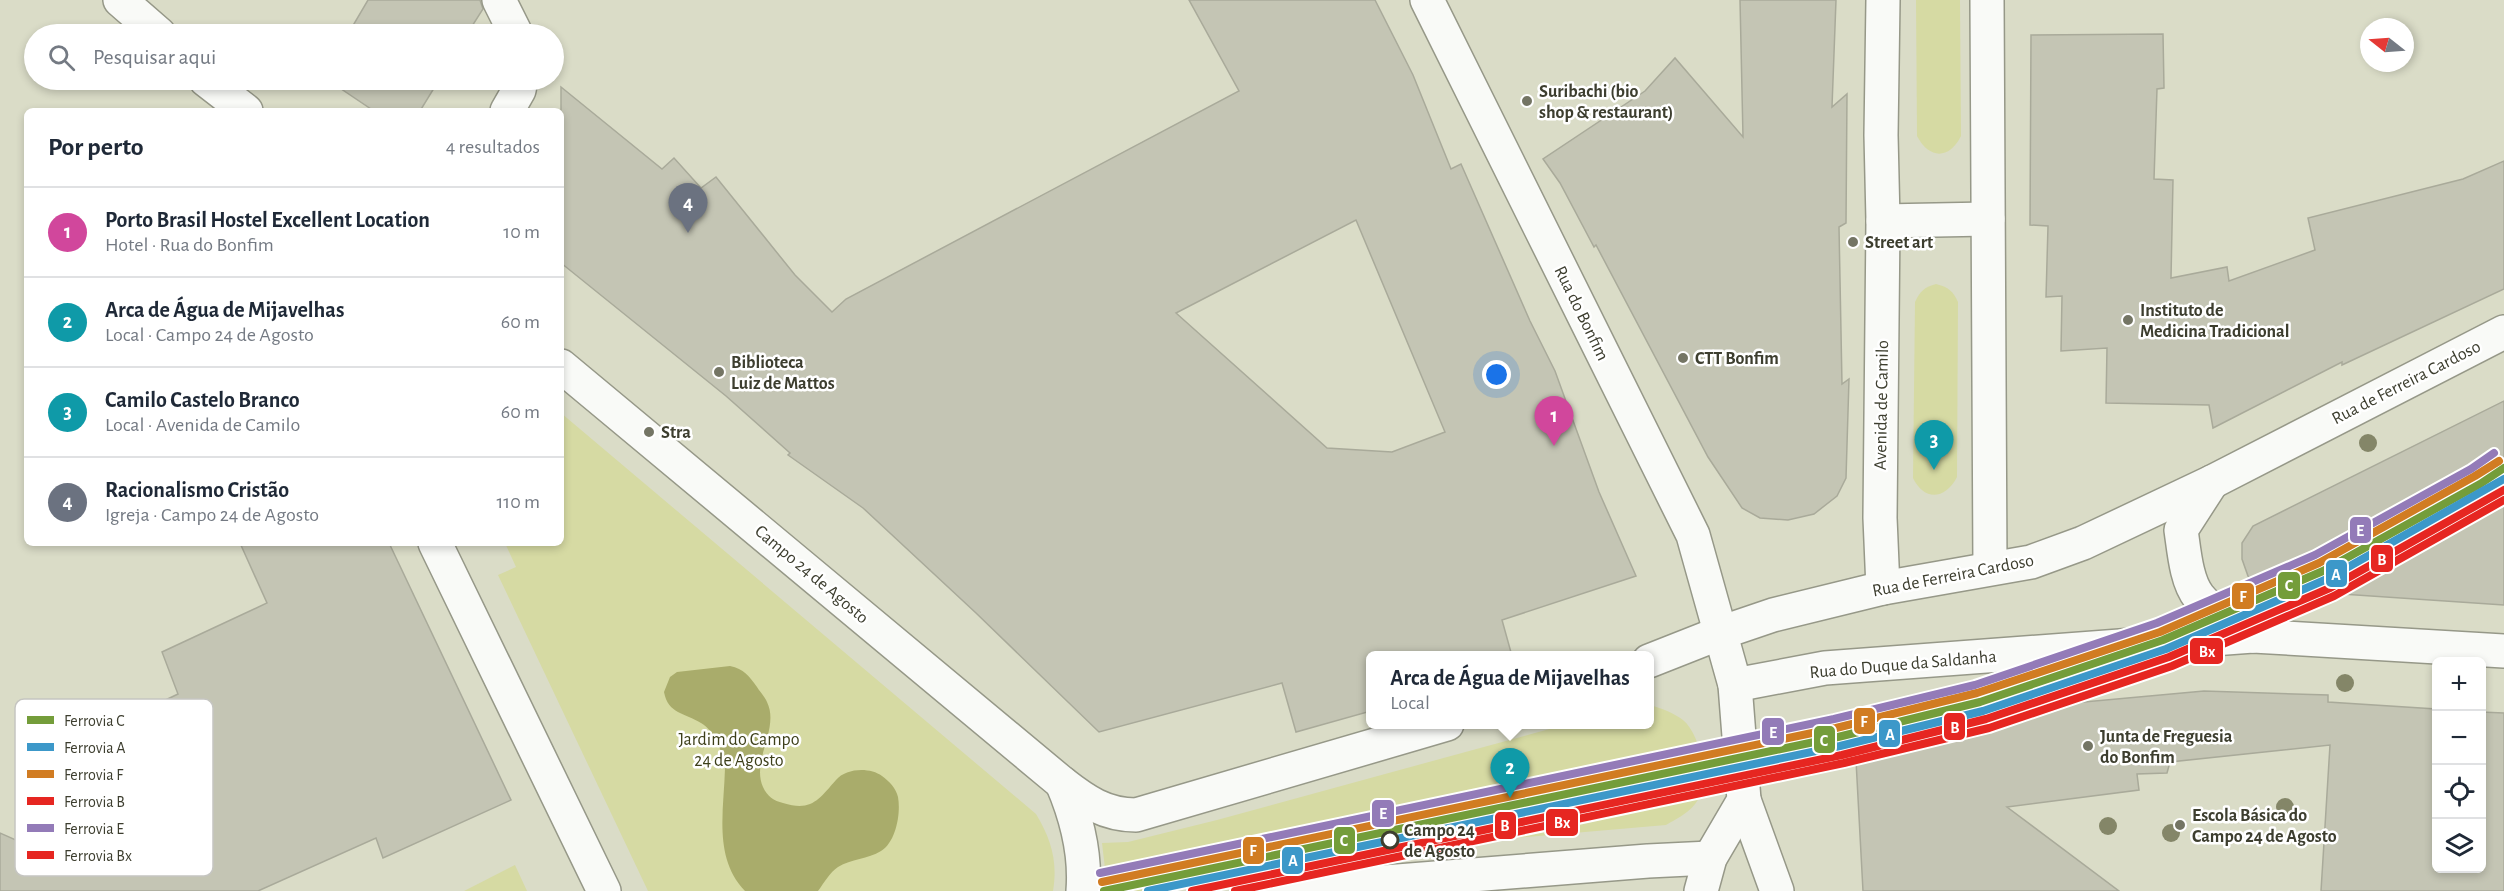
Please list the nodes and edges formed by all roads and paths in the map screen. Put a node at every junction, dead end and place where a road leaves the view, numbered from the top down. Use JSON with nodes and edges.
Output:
{"nodes":[{"id":1,"x":120,"y":0,"type":"edge"},
{"id":2,"x":499,"y":0,"type":"edge"},
{"id":3,"x":1427,"y":0,"type":"edge"},
{"id":4,"x":1883,"y":0,"type":"edge"},
{"id":5,"x":1987,"y":0,"type":"edge"},
{"id":6,"x":148,"y":24,"type":"edge"},
{"id":7,"x":511,"y":24,"type":"edge"},
{"id":8,"x":207,"y":90,"type":"edge"},
{"id":9,"x":219,"y":90,"type":"edge"},
{"id":10,"x":519,"y":90,"type":"edge"},
{"id":11,"x":217,"y":108,"type":"edge"},
{"id":12,"x":242,"y":108,"type":"edge"},
{"id":13,"x":509,"y":108,"type":"edge"},
{"id":14,"x":1988,"y":219,"type":"junction"},
{"id":15,"x":1883,"y":221,"type":"junction"},
{"id":16,"x":2504,"y":332,"type":"edge"},
{"id":17,"x":564,"y":368,"type":"edge"},
{"id":18,"x":2212,"y":482,"type":"junction"},
{"id":19,"x":436,"y":546,"type":"edge"},
{"id":20,"x":1990,"y":568,"type":"junction"},
{"id":21,"x":1883,"y":588,"type":"junction"},
{"id":22,"x":1720,"y":633,"type":"junction"},
{"id":23,"x":2253,"y":636,"type":"junction"},
{"id":24,"x":2504,"y":651,"type":"edge"},
{"id":25,"x":1654,"y":659,"type":"edge"},
{"id":26,"x":1735,"y":685,"type":"junction"},
{"id":27,"x":1430,"y":729,"type":"edge"},
{"id":28,"x":1062,"y":783,"type":"junction"},
{"id":29,"x":1744,"y":800,"type":"junction"},
{"id":30,"x":1710,"y":858,"type":"junction"},
{"id":31,"x":604,"y":891,"type":"edge"},
{"id":32,"x":1083,"y":891,"type":"edge"},
{"id":33,"x":1271,"y":891,"type":"edge"},
{"id":34,"x":1701,"y":891,"type":"edge"},
{"id":35,"x":1777,"y":891,"type":"edge"}],
"edges":[{"from":1,"to":6,"type":"street"},
{"from":2,"to":7,"type":"street"},
{"from":3,"to":22,"type":"street","name":"Rua do Bonfim"},
{"from":4,"to":15,"type":"street","name":"Avenida de Camilo"},
{"from":5,"to":14,"type":"street"},
{"from":8,"to":11,"type":"street"},
{"from":9,"to":12,"type":"street"},
{"from":10,"to":13,"type":"street"},
{"from":14,"to":15,"type":"street"},
{"from":14,"to":20,"type":"street"},
{"from":15,"to":21,"type":"street","name":"Avenida de Camilo"},
{"from":16,"to":18,"type":"street","name":"Rua de Ferreira Cardoso"},
{"from":17,"to":28,"type":"street","name":"Campo 24 de Agosto"},
{"from":18,"to":20,"type":"street","name":"Rua de Ferreira Cardoso"},
{"from":18,"to":23,"type":"street","name":"Rua de Ferreira Cardoso"},
{"from":19,"to":31,"type":"street"},
{"from":20,"to":21,"type":"street","name":"Rua de Ferreira Cardoso"},
{"from":21,"to":22,"type":"street","name":"Rua de Ferreira Cardoso"},
{"from":22,"to":25,"type":"street"},
{"from":22,"to":26,"type":"street"},
{"from":23,"to":24,"type":"street","name":"Rua do Duque da Saldanha"},
{"from":23,"to":26,"type":"street","name":"Rua do Duque da Saldanha"},
{"from":26,"to":29,"type":"street"},
{"from":27,"to":28,"type":"street","name":"Campo 24 de Agosto"},
{"from":28,"to":32,"type":"street","name":"Campo 24 de Agosto"},
{"from":29,"to":30,"type":"street"},
{"from":29,"to":35,"type":"street"},
{"from":30,"to":33,"type":"street"},
{"from":30,"to":34,"type":"street"}]}
